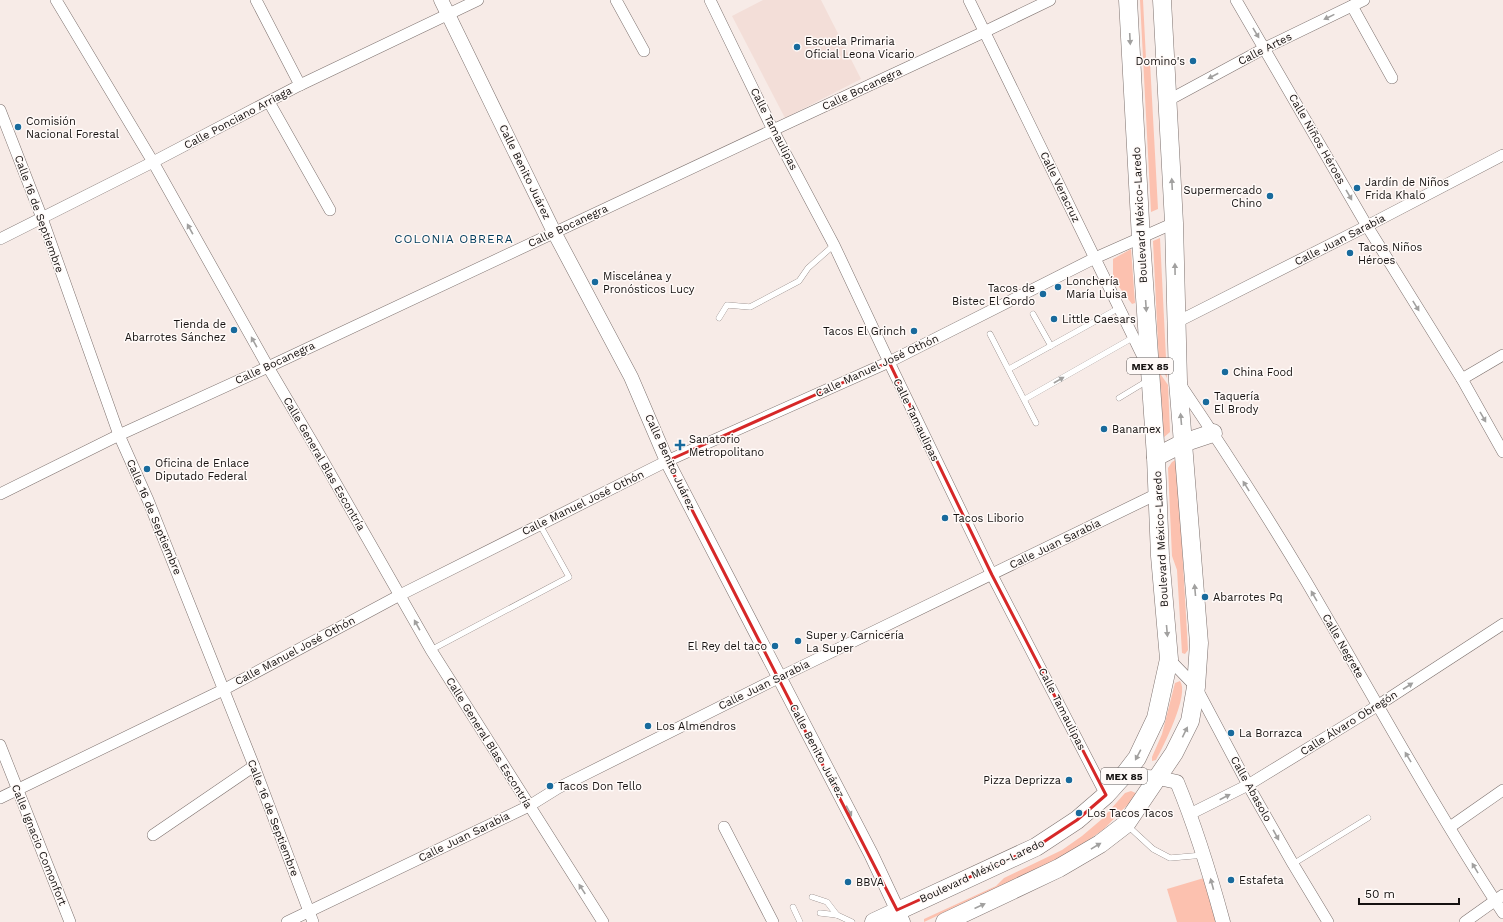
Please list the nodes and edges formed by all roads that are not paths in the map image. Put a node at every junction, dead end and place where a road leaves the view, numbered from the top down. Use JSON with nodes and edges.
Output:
{"nodes":[{"id":1,"x":56,"y":0,"type":"edge"},
{"id":2,"x":256,"y":0,"type":"edge"},
{"id":3,"x":441,"y":0,"type":"edge"},
{"id":4,"x":478,"y":0,"type":"edge"},
{"id":5,"x":616,"y":0,"type":"edge"},
{"id":6,"x":710,"y":0,"type":"edge"},
{"id":7,"x":969,"y":0,"type":"edge"},
{"id":8,"x":1050,"y":0,"type":"edge"},
{"id":9,"x":1128,"y":0,"type":"edge"},
{"id":10,"x":1162,"y":0,"type":"edge"},
{"id":11,"x":1236,"y":0,"type":"edge"},
{"id":12,"x":1364,"y":0,"type":"edge"},
{"id":13,"x":1352,"y":6,"type":"junction"},
{"id":14,"x":449,"y":14,"type":"junction"},
{"id":15,"x":984,"y":32,"type":"junction"},
{"id":16,"x":1265,"y":48,"type":"junction"},
{"id":17,"x":644,"y":51,"type":"dead end"},
{"id":18,"x":1392,"y":78,"type":"dead end"},
{"id":19,"x":300,"y":85,"type":"junction"},
{"id":20,"x":1167,"y":100,"type":"junction"},
{"id":21,"x":269,"y":102,"type":"junction"},
{"id":22,"x":0,"y":110,"type":"edge"},
{"id":23,"x":773,"y":130,"type":"junction"},
{"id":24,"x":1503,"y":155,"type":"edge"},
{"id":25,"x":153,"y":162,"type":"junction"},
{"id":26,"x":330,"y":210,"type":"dead end"},
{"id":27,"x":42,"y":218,"type":"junction"},
{"id":28,"x":1174,"y":223,"type":"junction"},
{"id":29,"x":1367,"y":226,"type":"junction"},
{"id":30,"x":554,"y":232,"type":"junction"},
{"id":31,"x":0,"y":239,"type":"edge"},
{"id":32,"x":1141,"y":239,"type":"junction"},
{"id":33,"x":834,"y":245,"type":"junction"},
{"id":34,"x":1095,"y":258,"type":"junction"},
{"id":35,"x":1119,"y":308,"type":"junction"},
{"id":36,"x":1033,"y":314,"type":"dead end"},
{"id":37,"x":719,"y":318,"type":"dead end"},
{"id":38,"x":1177,"y":322,"type":"junction"},
{"id":39,"x":990,"y":334,"type":"dead end"},
{"id":40,"x":1134,"y":337,"type":"junction"},
{"id":41,"x":1051,"y":346,"type":"junction"},
{"id":42,"x":1503,"y":355,"type":"edge"},
{"id":43,"x":888,"y":362,"type":"junction"},
{"id":44,"x":268,"y":367,"type":"junction"},
{"id":45,"x":1009,"y":368,"type":"junction"},
{"id":46,"x":1151,"y":376,"type":"junction"},
{"id":47,"x":1462,"y":379,"type":"junction"},
{"id":48,"x":1178,"y":381,"type":"junction"},
{"id":49,"x":1119,"y":398,"type":"dead end"},
{"id":50,"x":1025,"y":400,"type":"junction"},
{"id":51,"x":1036,"y":423,"type":"dead end"},
{"id":52,"x":1213,"y":433,"type":"junction"},
{"id":53,"x":119,"y":435,"type":"junction"},
{"id":54,"x":1183,"y":443,"type":"junction"},
{"id":55,"x":1503,"y":452,"type":"edge"},
{"id":56,"x":1156,"y":458,"type":"junction"},
{"id":57,"x":667,"y":461,"type":"junction"},
{"id":58,"x":0,"y":494,"type":"edge"},
{"id":59,"x":1156,"y":494,"type":"junction"},
{"id":60,"x":540,"y":524,"type":"junction"},
{"id":61,"x":992,"y":575,"type":"junction"},
{"id":62,"x":400,"y":595,"type":"junction"},
{"id":63,"x":1503,"y":624,"type":"edge"},
{"id":64,"x":431,"y":650,"type":"junction"},
{"id":65,"x":1169,"y":659,"type":"junction"},
{"id":66,"x":778,"y":678,"type":"junction"},
{"id":67,"x":1196,"y":688,"type":"junction"},
{"id":68,"x":223,"y":690,"type":"junction"},
{"id":69,"x":1377,"y":706,"type":"junction"},
{"id":70,"x":0,"y":745,"type":"edge"},
{"id":71,"x":254,"y":766,"type":"junction"},
{"id":72,"x":1124,"y":775,"type":"junction"},
{"id":73,"x":1158,"y":778,"type":"junction"},
{"id":74,"x":1248,"y":785,"type":"junction"},
{"id":75,"x":17,"y":790,"type":"junction"},
{"id":76,"x":1503,"y":790,"type":"edge"},
{"id":77,"x":1106,"y":795,"type":"junction"},
{"id":78,"x":0,"y":798,"type":"edge"},
{"id":79,"x":529,"y":806,"type":"junction"},
{"id":80,"x":1190,"y":814,"type":"junction"},
{"id":81,"x":1368,"y":818,"type":"dead end"},
{"id":82,"x":1126,"y":824,"type":"junction"},
{"id":83,"x":724,"y":827,"type":"dead end"},
{"id":84,"x":1450,"y":827,"type":"junction"},
{"id":85,"x":153,"y":835,"type":"dead end"},
{"id":86,"x":1204,"y":855,"type":"junction"},
{"id":87,"x":1293,"y":864,"type":"junction"},
{"id":88,"x":812,"y":897,"type":"dead end"},
{"id":89,"x":1499,"y":897,"type":"edge"},
{"id":90,"x":793,"y":907,"type":"dead end"},
{"id":91,"x":820,"y":913,"type":"dead end"},
{"id":92,"x":1503,"y":913,"type":"edge"},
{"id":93,"x":837,"y":914,"type":"junction"},
{"id":94,"x":900,"y":916,"type":"edge"},
{"id":95,"x":311,"y":917,"type":"edge"},
{"id":96,"x":70,"y":922,"type":"edge"},
{"id":97,"x":287,"y":922,"type":"edge"},
{"id":98,"x":603,"y":922,"type":"edge"},
{"id":99,"x":773,"y":922,"type":"edge"},
{"id":100,"x":800,"y":922,"type":"edge"},
{"id":101,"x":852,"y":922,"type":"edge"},
{"id":102,"x":874,"y":922,"type":"edge"},
{"id":103,"x":944,"y":922,"type":"edge"},
{"id":104,"x":1222,"y":922,"type":"edge"},
{"id":105,"x":1328,"y":922,"type":"edge"},
{"id":106,"x":1465,"y":922,"type":"edge"}],
"edges":[{"from":1,"to":25,"type":"street","name":"Calle General Blas Escontría"},
{"from":2,"to":19,"type":"street"},
{"from":3,"to":14,"type":"street","name":"Calle Benito Juárez"},
{"from":4,"to":14,"type":"street","name":"Calle Ponciano Arriaga"},
{"from":5,"to":17,"type":"street"},
{"from":6,"to":23,"type":"street","name":"Calle Tamaulipas"},
{"from":7,"to":15,"type":"street","name":"Calle Veracruz"},
{"from":8,"to":15,"type":"street","name":"Calle Bocanegra"},
{"from":9,"to":32,"type":"main road","name":"Boulevard México-Laredo","number":"MEX 85","one_way":true},
{"from":10,"to":20,"type":"main road","number":"MEX 85"},
{"from":11,"to":16,"type":"street","name":"Calle Niños Héroes","one_way":true},
{"from":12,"to":13,"type":"street","name":"Calle Artes"},
{"from":13,"to":16,"type":"street","name":"Calle Artes","one_way":true},
{"from":13,"to":18,"type":"street"},
{"from":14,"to":19,"type":"street","name":"Calle Ponciano Arriaga"},
{"from":14,"to":30,"type":"street","name":"Calle Benito Juárez"},
{"from":15,"to":23,"type":"street","name":"Calle Bocanegra"},
{"from":15,"to":34,"type":"street","name":"Calle Veracruz"},
{"from":16,"to":20,"type":"street","name":"Calle Artes","one_way":true},
{"from":16,"to":29,"type":"street","name":"Calle Niños Héroes","one_way":true},
{"from":19,"to":21,"type":"street","name":"Calle Ponciano Arriaga"},
{"from":28,"to":20,"type":"main road","number":"MEX 85","one_way":true},
{"from":21,"to":25,"type":"street","name":"Calle Ponciano Arriaga"},
{"from":21,"to":26,"type":"street"},
{"from":22,"to":27,"type":"street","name":"Calle 16 de Septiembre"},
{"from":23,"to":30,"type":"street","name":"Calle Bocanegra"},
{"from":23,"to":33,"type":"street","name":"Calle Tamaulipas"},
{"from":24,"to":29,"type":"street","name":"Calle Juan Sarabia"},
{"from":25,"to":27,"type":"street","name":"Calle Ponciano Arriaga"},
{"from":44,"to":25,"type":"street","name":"Calle General Blas Escontría","one_way":true},
{"from":27,"to":31,"type":"street","name":"Calle Ponciano Arriaga"},
{"from":27,"to":53,"type":"street","name":"Calle 16 de Septiembre"},
{"from":28,"to":32,"type":"street","name":"Calle Manuel José Othón"},
{"from":38,"to":28,"type":"main road","number":"MEX 85","one_way":true},
{"from":29,"to":38,"type":"street","name":"Calle Juan Sarabia"},
{"from":29,"to":47,"type":"street","name":"Calle Niños Héroes","one_way":true},
{"from":30,"to":44,"type":"street","name":"Calle Bocanegra"},
{"from":30,"to":57,"type":"street","name":"Calle Benito Juárez"},
{"from":32,"to":34,"type":"street","name":"Calle Manuel José Othón"},
{"from":32,"to":46,"type":"main road","name":"Boulevard México-Laredo","number":"MEX 85","one_way":true},
{"from":33,"to":37,"type":"lane"},
{"from":33,"to":43,"type":"street","name":"Calle Tamaulipas"},
{"from":34,"to":35,"type":"street","name":"Calle Veracruz"},
{"from":34,"to":43,"type":"street","name":"Calle Manuel José Othón"},
{"from":35,"to":40,"type":"street","name":"Calle Veracruz"},
{"from":35,"to":41,"type":"lane"},
{"from":36,"to":41,"type":"lane"},
{"from":38,"to":48,"type":"main road","number":"MEX 85"},
{"from":39,"to":45,"type":"lane"},
{"from":40,"to":46,"type":"street","name":"Calle Veracruz"},
{"from":50,"to":40,"type":"lane","one_way":true},
{"from":41,"to":45,"type":"lane"},
{"from":42,"to":47,"type":"street"},
{"from":43,"to":57,"type":"street","name":"Calle Manuel José Othón"},
{"from":43,"to":61,"type":"street","name":"Calle Tamaulipas"},
{"from":44,"to":53,"type":"street","name":"Calle Bocanegra"},
{"from":44,"to":62,"type":"street","name":"Calle General Blas Escontría"},
{"from":45,"to":50,"type":"lane"},
{"from":46,"to":49,"type":"lane"},
{"from":46,"to":56,"type":"main road","name":"Boulevard México-Laredo","number":"MEX 85"},
{"from":47,"to":55,"type":"street","name":"Calle Niños Héroes","one_way":true},
{"from":48,"to":52,"type":"street","name":"Calle Negrete"},
{"from":54,"to":48,"type":"main road","number":"MEX 85","one_way":true},
{"from":50,"to":51,"type":"lane"},
{"from":52,"to":54,"type":"main road"},
{"from":69,"to":52,"type":"street","name":"Calle Negrete","one_way":true},
{"from":53,"to":58,"type":"street","name":"Calle Bocanegra"},
{"from":53,"to":68,"type":"street","name":"Calle 16 de Septiembre"},
{"from":54,"to":56,"type":"main road"},
{"from":67,"to":54,"type":"main road","number":"MEX 85","one_way":true},
{"from":56,"to":59,"type":"main road","name":"Boulevard México-Laredo","number":"MEX 85"},
{"from":57,"to":60,"type":"street","name":"Calle Manuel José Othón"},
{"from":57,"to":66,"type":"street","name":"Calle Benito Juárez"},
{"from":59,"to":61,"type":"street","name":"Calle Juan Sarabia"},
{"from":59,"to":65,"type":"main road","name":"Boulevard México-Laredo","number":"MEX 85","one_way":true},
{"from":60,"to":62,"type":"street","name":"Calle Manuel José Othón"},
{"from":60,"to":64,"type":"lane"},
{"from":61,"to":66,"type":"street","name":"Calle Juan Sarabia"},
{"from":61,"to":77,"type":"street","name":"Calle Tamaulipas"},
{"from":64,"to":62,"type":"street","name":"Calle General Blas Escontría","one_way":true},
{"from":62,"to":68,"type":"street","name":"Calle Manuel José Othón"},
{"from":69,"to":63,"type":"street","name":"Calle Álvaro Obregón","one_way":true},
{"from":64,"to":79,"type":"street","name":"Calle General Blas Escontría"},
{"from":65,"to":67,"type":"street","name":"Calle Abasolo"},
{"from":65,"to":72,"type":"main road","name":"Boulevard México-Laredo","number":"MEX 85","one_way":true},
{"from":66,"to":79,"type":"street","name":"Calle Juan Sarabia"},
{"from":66,"to":94,"type":"street","name":"Calle Benito Juárez","one_way":true},
{"from":73,"to":67,"type":"main road","number":"MEX 85","one_way":true},
{"from":67,"to":74,"type":"street","name":"Calle Abasolo"},
{"from":68,"to":71,"type":"street","name":"Calle 16 de Septiembre"},
{"from":68,"to":75,"type":"street","name":"Calle Manuel José Othón"},
{"from":69,"to":74,"type":"street","name":"Calle Álvaro Obregón"},
{"from":84,"to":69,"type":"street","name":"Calle Negrete","one_way":true},
{"from":70,"to":75,"type":"street","name":"Calle Ignacio Comonfort"},
{"from":71,"to":85,"type":"street"},
{"from":71,"to":95,"type":"street","name":"Calle 16 de Septiembre"},
{"from":72,"to":73,"type":"street"},
{"from":72,"to":77,"type":"main road","name":"Boulevard México-Laredo","number":"MEX 85"},
{"from":73,"to":80,"type":"street"},
{"from":73,"to":82,"type":"main road","number":"MEX 85"},
{"from":80,"to":74,"type":"street","name":"Calle Álvaro Obregón","one_way":true},
{"from":74,"to":87,"type":"street","name":"Calle Abasolo","one_way":true},
{"from":75,"to":78,"type":"street","name":"Calle Manuel José Othón"},
{"from":75,"to":96,"type":"street","name":"Calle Ignacio Comonfort"},
{"from":76,"to":84,"type":"street"},
{"from":77,"to":94,"type":"main road","name":"Boulevard México-Laredo","number":"MEX 85"},
{"from":79,"to":95,"type":"street","name":"Calle Juan Sarabia"},
{"from":98,"to":79,"type":"street","name":"Calle General Blas Escontría","one_way":true},
{"from":80,"to":86,"type":"street"},
{"from":81,"to":87,"type":"lane"},
{"from":82,"to":86,"type":"lane"},
{"from":103,"to":82,"type":"main road","number":"MEX 85","one_way":true},
{"from":83,"to":99,"type":"street"},
{"from":89,"to":84,"type":"street","name":"Calle Negrete","one_way":true},
{"from":104,"to":86,"type":"street","one_way":true},
{"from":87,"to":105,"type":"street","name":"Calle Abasolo"},
{"from":88,"to":93,"type":"lane"},
{"from":89,"to":92,"type":"street","name":"Calle Negrete"},
{"from":89,"to":106,"type":"street"},
{"from":90,"to":100,"type":"lane"},
{"from":91,"to":93,"type":"lane"},
{"from":93,"to":101,"type":"lane"},
{"from":94,"to":102,"type":"main road","name":"Boulevard México-Laredo","number":"MEX 85"},
{"from":95,"to":97,"type":"street","name":"Calle Juan Sarabia"}]}
